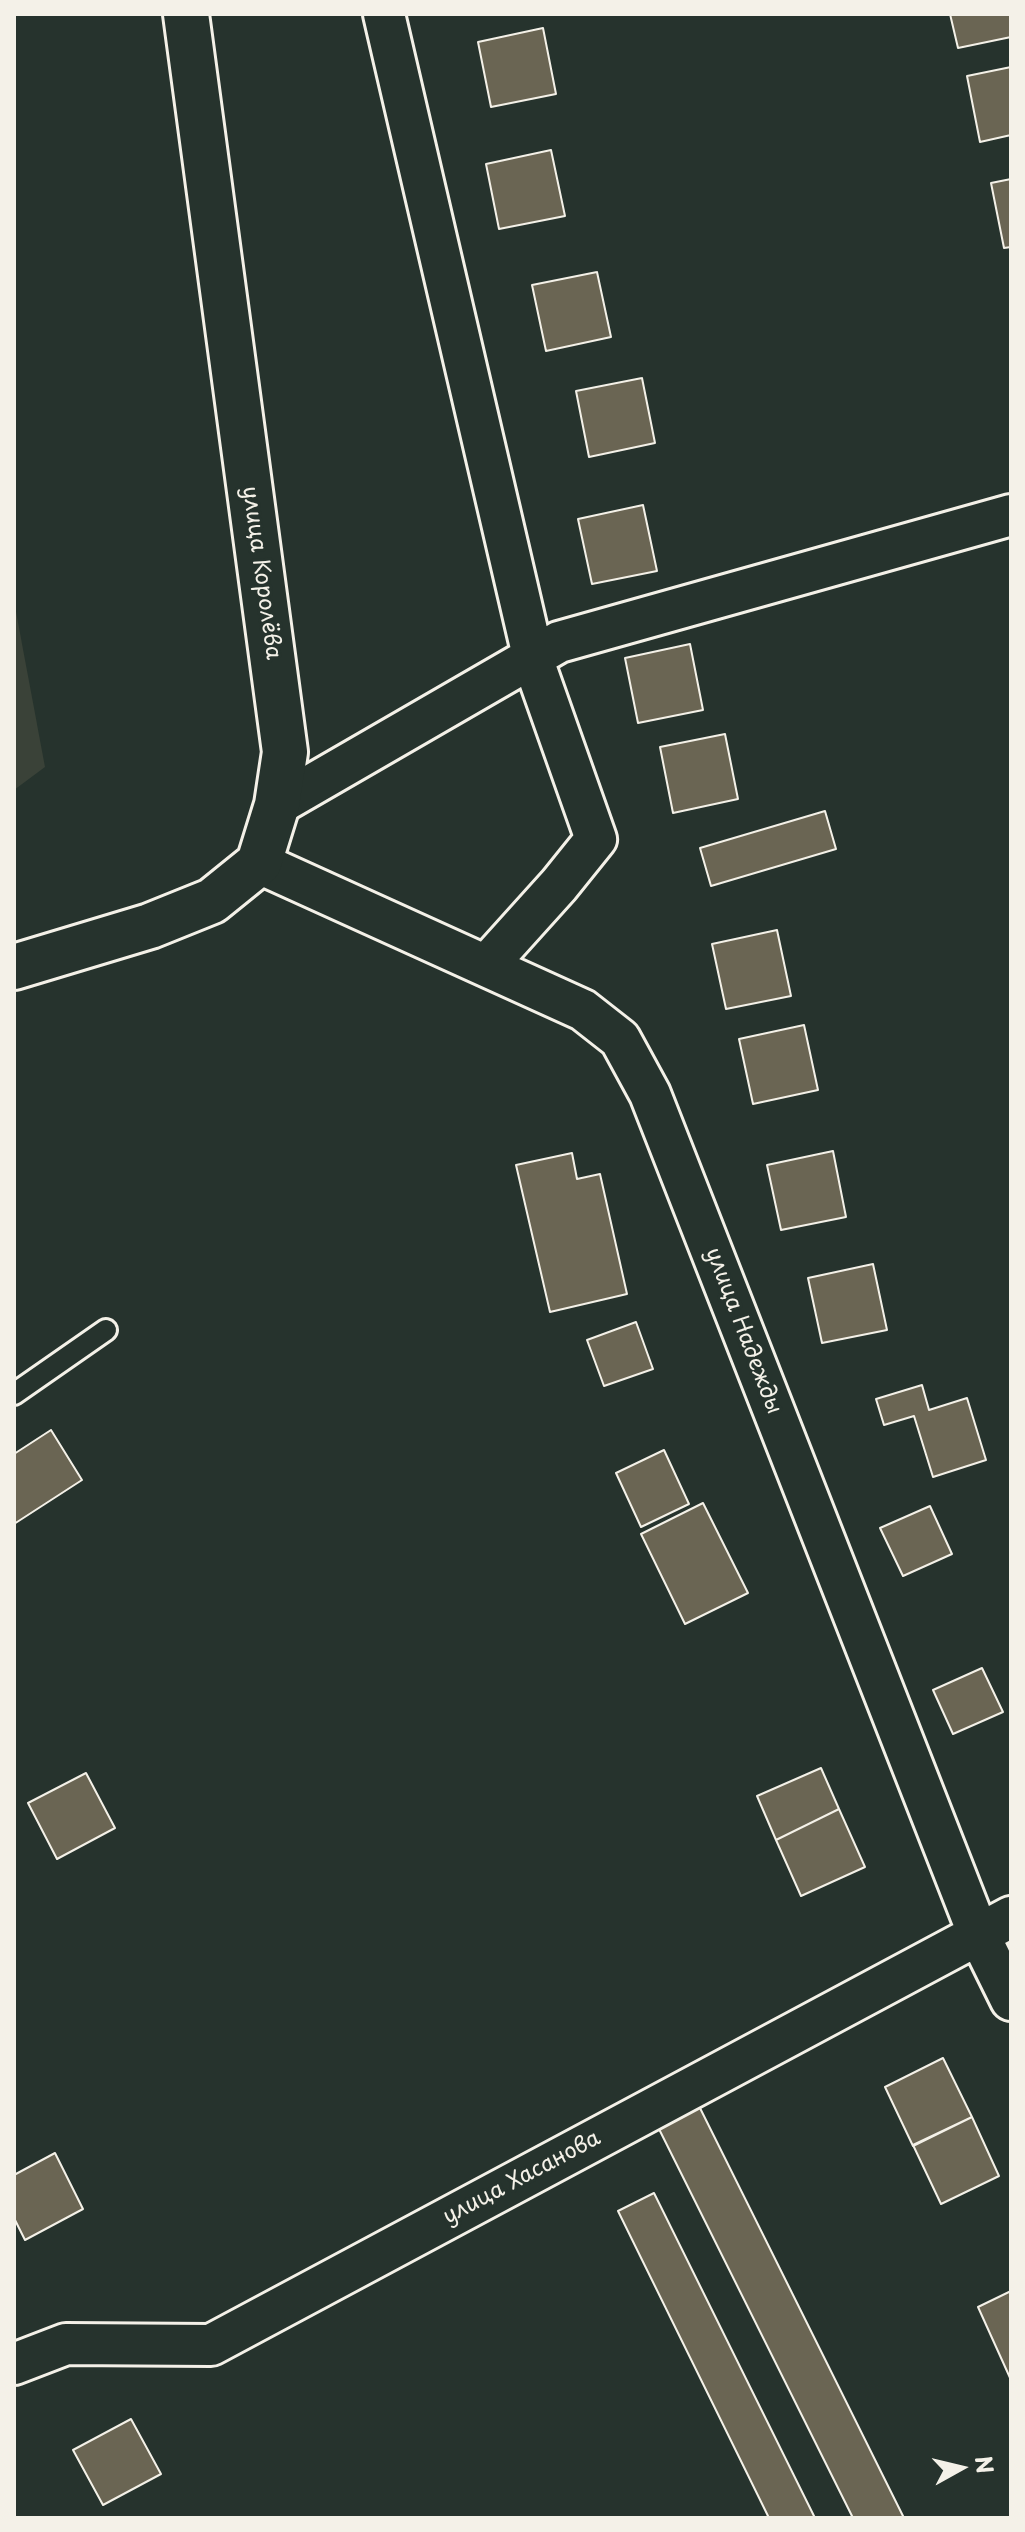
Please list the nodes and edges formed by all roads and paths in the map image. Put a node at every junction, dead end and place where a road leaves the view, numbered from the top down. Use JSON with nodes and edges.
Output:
{"nodes":[{"id":1,"x":186,"y":14,"type":"edge"},
{"id":2,"x":384,"y":14,"type":"edge"},
{"id":3,"x":1011,"y":515,"type":"edge"},
{"id":4,"x":533,"y":657,"type":"junction"},
{"id":5,"x":277,"y":805,"type":"junction"},
{"id":6,"x":259,"y":863,"type":"junction"},
{"id":7,"x":486,"y":966,"type":"junction"},
{"id":8,"x":14,"y":967,"type":"edge"},
{"id":9,"x":106,"y":1330,"type":"dead end"},
{"id":10,"x":14,"y":1394,"type":"edge"},
{"id":11,"x":994,"y":1925,"type":"edge"},
{"id":12,"x":1011,"y":2000,"type":"edge"},
{"id":13,"x":14,"y":2364,"type":"edge"}],
"edges":[{"from":1,"to":5,"type":"street","name":"улица Королёва"},
{"from":2,"to":4,"type":"street"},
{"from":3,"to":4,"type":"street"},
{"from":4,"to":5,"type":"street"},
{"from":4,"to":7,"type":"street"},
{"from":5,"to":6,"type":"street","name":"улица Королёва"},
{"from":6,"to":7,"type":"street","name":"улица Надежды"},
{"from":6,"to":8,"type":"street"},
{"from":7,"to":11,"type":"street","name":"улица Надежды"},
{"from":9,"to":10,"type":"lane"},
{"from":11,"to":12,"type":"street","name":"улица Надежды"},
{"from":11,"to":13,"type":"street","name":"улица Хасанова"}]}
